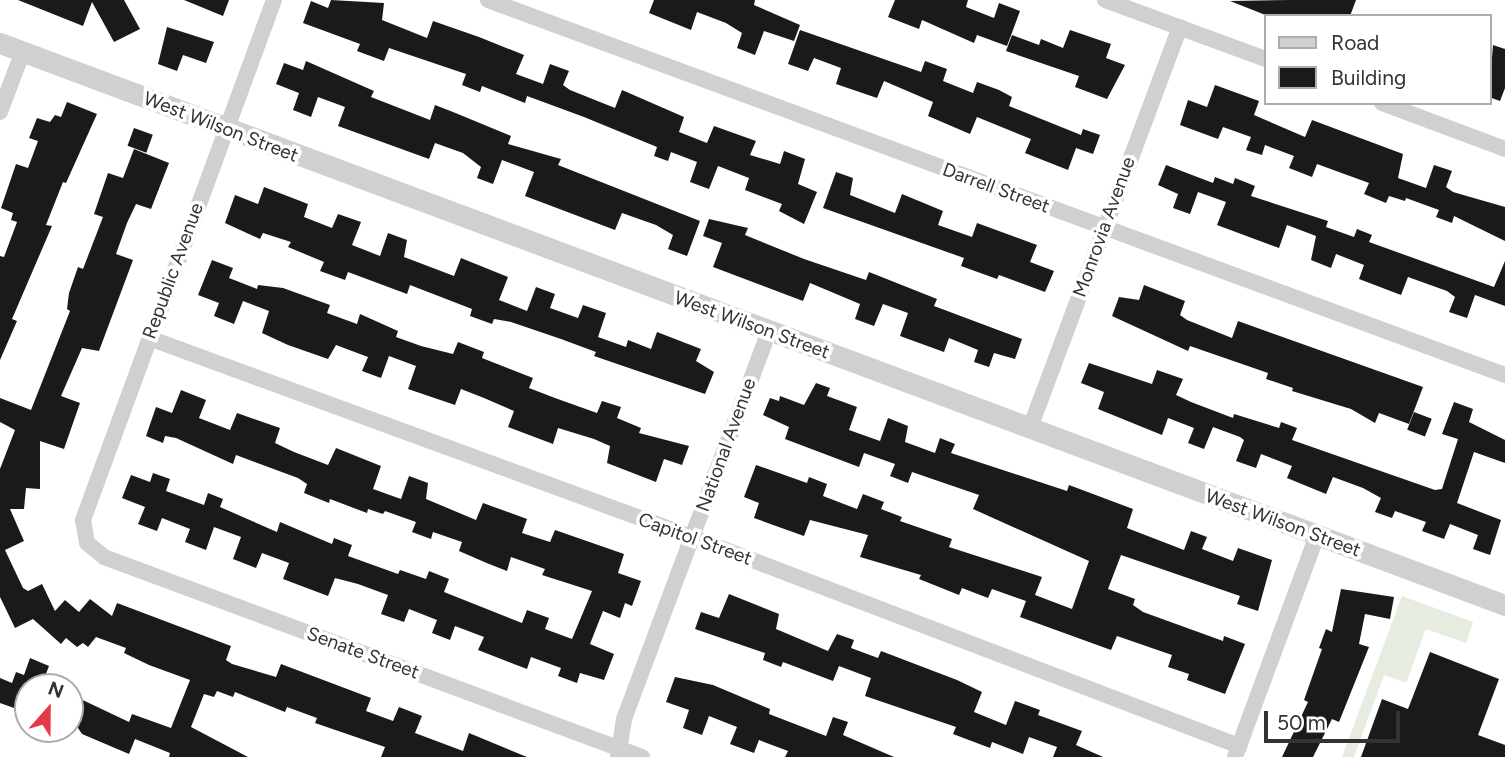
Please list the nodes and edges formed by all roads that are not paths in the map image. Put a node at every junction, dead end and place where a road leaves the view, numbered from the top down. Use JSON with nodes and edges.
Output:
{"nodes":[{"id":1,"x":274,"y":0,"type":"edge"},
{"id":2,"x":488,"y":0,"type":"edge"},
{"id":3,"x":1105,"y":0,"type":"edge"},
{"id":4,"x":1180,"y":27,"type":"junction"},
{"id":5,"x":0,"y":43,"type":"edge"},
{"id":6,"x":23,"y":51,"type":"junction"},
{"id":7,"x":1264,"y":59,"type":"edge"},
{"id":8,"x":1387,"y":105,"type":"edge"},
{"id":9,"x":0,"y":112,"type":"edge"},
{"id":10,"x":225,"y":130,"type":"junction"},
{"id":11,"x":1505,"y":149,"type":"edge"},
{"id":12,"x":1104,"y":228,"type":"junction"},
{"id":13,"x":769,"y":331,"type":"junction"},
{"id":14,"x":149,"y":338,"type":"junction"},
{"id":15,"x":1505,"y":375,"type":"edge"},
{"id":16,"x":1030,"y":428,"type":"junction"},
{"id":17,"x":1317,"y":535,"type":"junction"},
{"id":18,"x":692,"y":537,"type":"junction"},
{"id":19,"x":87,"y":543,"type":"joint"},
{"id":20,"x":1505,"y":605,"type":"edge"},
{"id":21,"x":1237,"y":752,"type":"edge"},
{"id":22,"x":619,"y":753,"type":"edge"},
{"id":23,"x":642,"y":757,"type":"edge"}],
"edges":[{"from":1,"to":10,"type":"street","name":"Republic Avenue"},
{"from":2,"to":12,"type":"street","name":"Darrell Street"},
{"from":3,"to":4,"type":"street"},
{"from":4,"to":7,"type":"street"},
{"from":4,"to":12,"type":"street","name":"Monrovia Avenue"},
{"from":5,"to":6,"type":"street","name":"West Wilson Street"},
{"from":6,"to":9,"type":"street"},
{"from":6,"to":10,"type":"street","name":"West Wilson Street"},
{"from":8,"to":11,"type":"street"},
{"from":10,"to":13,"type":"street","name":"West Wilson Street"},
{"from":10,"to":14,"type":"street","name":"Republic Avenue"},
{"from":12,"to":15,"type":"street","name":"Darrell Street"},
{"from":12,"to":16,"type":"street","name":"Monrovia Avenue"},
{"from":13,"to":16,"type":"street","name":"West Wilson Street"},
{"from":13,"to":18,"type":"street","name":"National Avenue"},
{"from":14,"to":18,"type":"street","name":"Capitol Street"},
{"from":14,"to":19,"type":"street","name":"Republic Avenue"},
{"from":16,"to":17,"type":"street","name":"West Wilson Street"},
{"from":17,"to":20,"type":"street","name":"West Wilson Street"},
{"from":17,"to":21,"type":"street"},
{"from":18,"to":21,"type":"street","name":"Capitol Street"},
{"from":18,"to":22,"type":"street","name":"National Avenue"},
{"from":19,"to":22,"type":"street","name":"Senate Street"},
{"from":22,"to":23,"type":"street","name":"Senate Street"}]}
